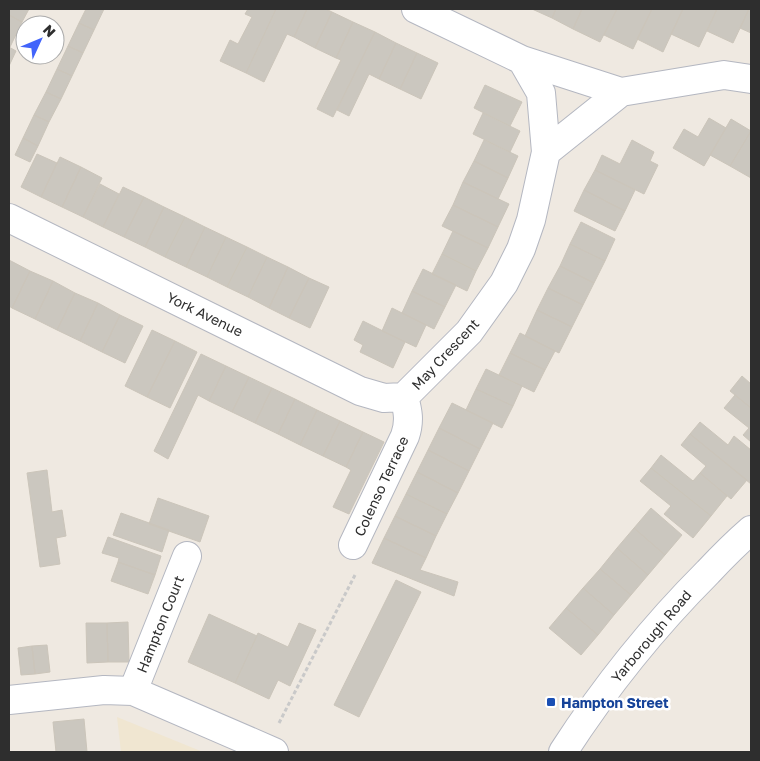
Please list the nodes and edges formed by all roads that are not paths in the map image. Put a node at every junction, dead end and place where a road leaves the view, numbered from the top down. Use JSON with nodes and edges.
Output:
{"nodes":[{"id":1,"x":416,"y":9,"type":"edge"},
{"id":2,"x":522,"y":60,"type":"junction"},
{"id":3,"x":751,"y":79,"type":"edge"},
{"id":4,"x":620,"y":92,"type":"junction"},
{"id":5,"x":546,"y":152,"type":"junction"},
{"id":6,"x":9,"y":218,"type":"edge"},
{"id":7,"x":404,"y":397,"type":"junction"},
{"id":8,"x":751,"y":530,"type":"edge"},
{"id":9,"x":353,"y":546,"type":"road end"},
{"id":10,"x":187,"y":556,"type":"dead end"},
{"id":11,"x":133,"y":691,"type":"junction"},
{"id":12,"x":9,"y":700,"type":"edge"},
{"id":13,"x":270,"y":751,"type":"edge"},
{"id":14,"x":563,"y":752,"type":"edge"}],
"edges":[{"from":1,"to":2,"type":"street"},
{"from":2,"to":4,"type":"street"},
{"from":2,"to":5,"type":"street","name":"May Crescent"},
{"from":3,"to":4,"type":"street"},
{"from":4,"to":5,"type":"street"},
{"from":5,"to":7,"type":"street","name":"May Crescent"},
{"from":6,"to":7,"type":"street","name":"York Avenue"},
{"from":7,"to":9,"type":"street","name":"Colenso Terrace"},
{"from":8,"to":14,"type":"street","name":"Yarborough Road"},
{"from":10,"to":11,"type":"street","name":"Hampton Court"},
{"from":11,"to":12,"type":"street"},
{"from":11,"to":13,"type":"street"}]}
